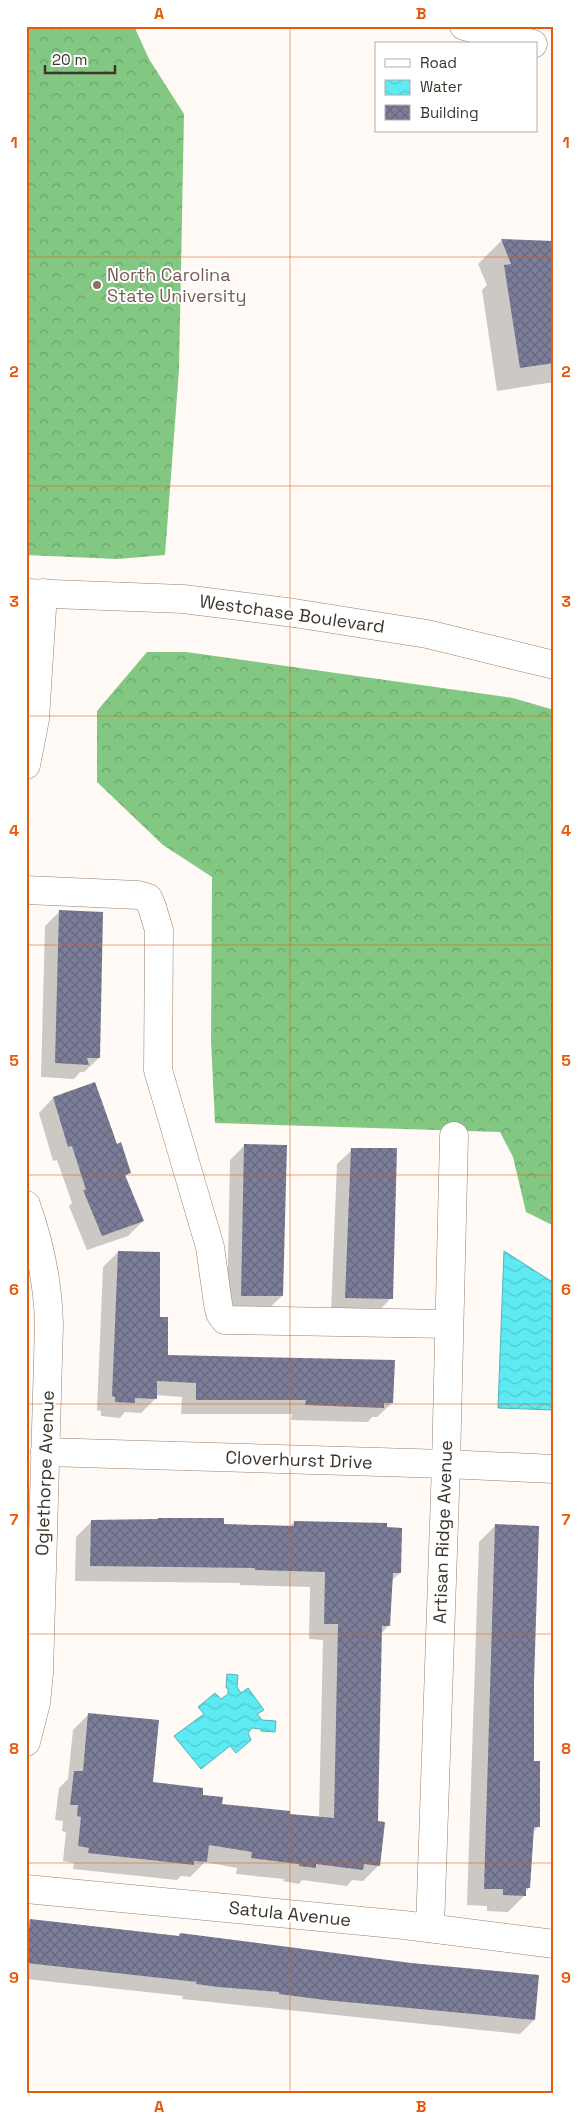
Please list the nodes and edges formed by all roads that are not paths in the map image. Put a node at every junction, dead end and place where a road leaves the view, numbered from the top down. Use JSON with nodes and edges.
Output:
{"nodes":[{"id":1,"x":464,"y":26,"type":"edge"},
{"id":2,"x":527,"y":42,"type":"edge"},
{"id":3,"x":538,"y":45,"type":"edge"},
{"id":4,"x":554,"y":49,"type":"edge"},
{"id":5,"x":35,"y":593,"type":"edge"},
{"id":6,"x":554,"y":665,"type":"edge"},
{"id":7,"x":26,"y":765,"type":"edge"},
{"id":8,"x":26,"y":890,"type":"edge"},
{"id":9,"x":454,"y":1136,"type":"dead end"},
{"id":10,"x":26,"y":1205,"type":"edge"},
{"id":11,"x":448,"y":1324,"type":"junction"},
{"id":12,"x":45,"y":1452,"type":"junction"},
{"id":13,"x":446,"y":1464,"type":"junction"},
{"id":14,"x":554,"y":1469,"type":"edge"},
{"id":15,"x":26,"y":1742,"type":"edge"},
{"id":16,"x":26,"y":1889,"type":"edge"},
{"id":17,"x":430,"y":1928,"type":"junction"},
{"id":18,"x":554,"y":1944,"type":"edge"}],
"edges":[{"from":1,"to":2,"type":"main road"},
{"from":3,"to":4,"type":"main road"},
{"from":5,"to":6,"type":"main road","name":"Westchase Boulevard"},
{"from":5,"to":7,"type":"main road"},
{"from":8,"to":11,"type":"main road"},
{"from":9,"to":11,"type":"main road","name":"Artisan Ridge Avenue"},
{"from":10,"to":12,"type":"main road","name":"Oglethorpe Avenue"},
{"from":11,"to":13,"type":"main road","name":"Artisan Ridge Avenue"},
{"from":12,"to":13,"type":"main road","name":"Cloverhurst Drive"},
{"from":12,"to":15,"type":"main road","name":"Oglethorpe Avenue"},
{"from":13,"to":14,"type":"main road","name":"Cloverhurst Drive"},
{"from":13,"to":17,"type":"main road","name":"Artisan Ridge Avenue"},
{"from":16,"to":17,"type":"main road","name":"Satula Avenue"},
{"from":17,"to":18,"type":"main road","name":"Satula Avenue"}]}
